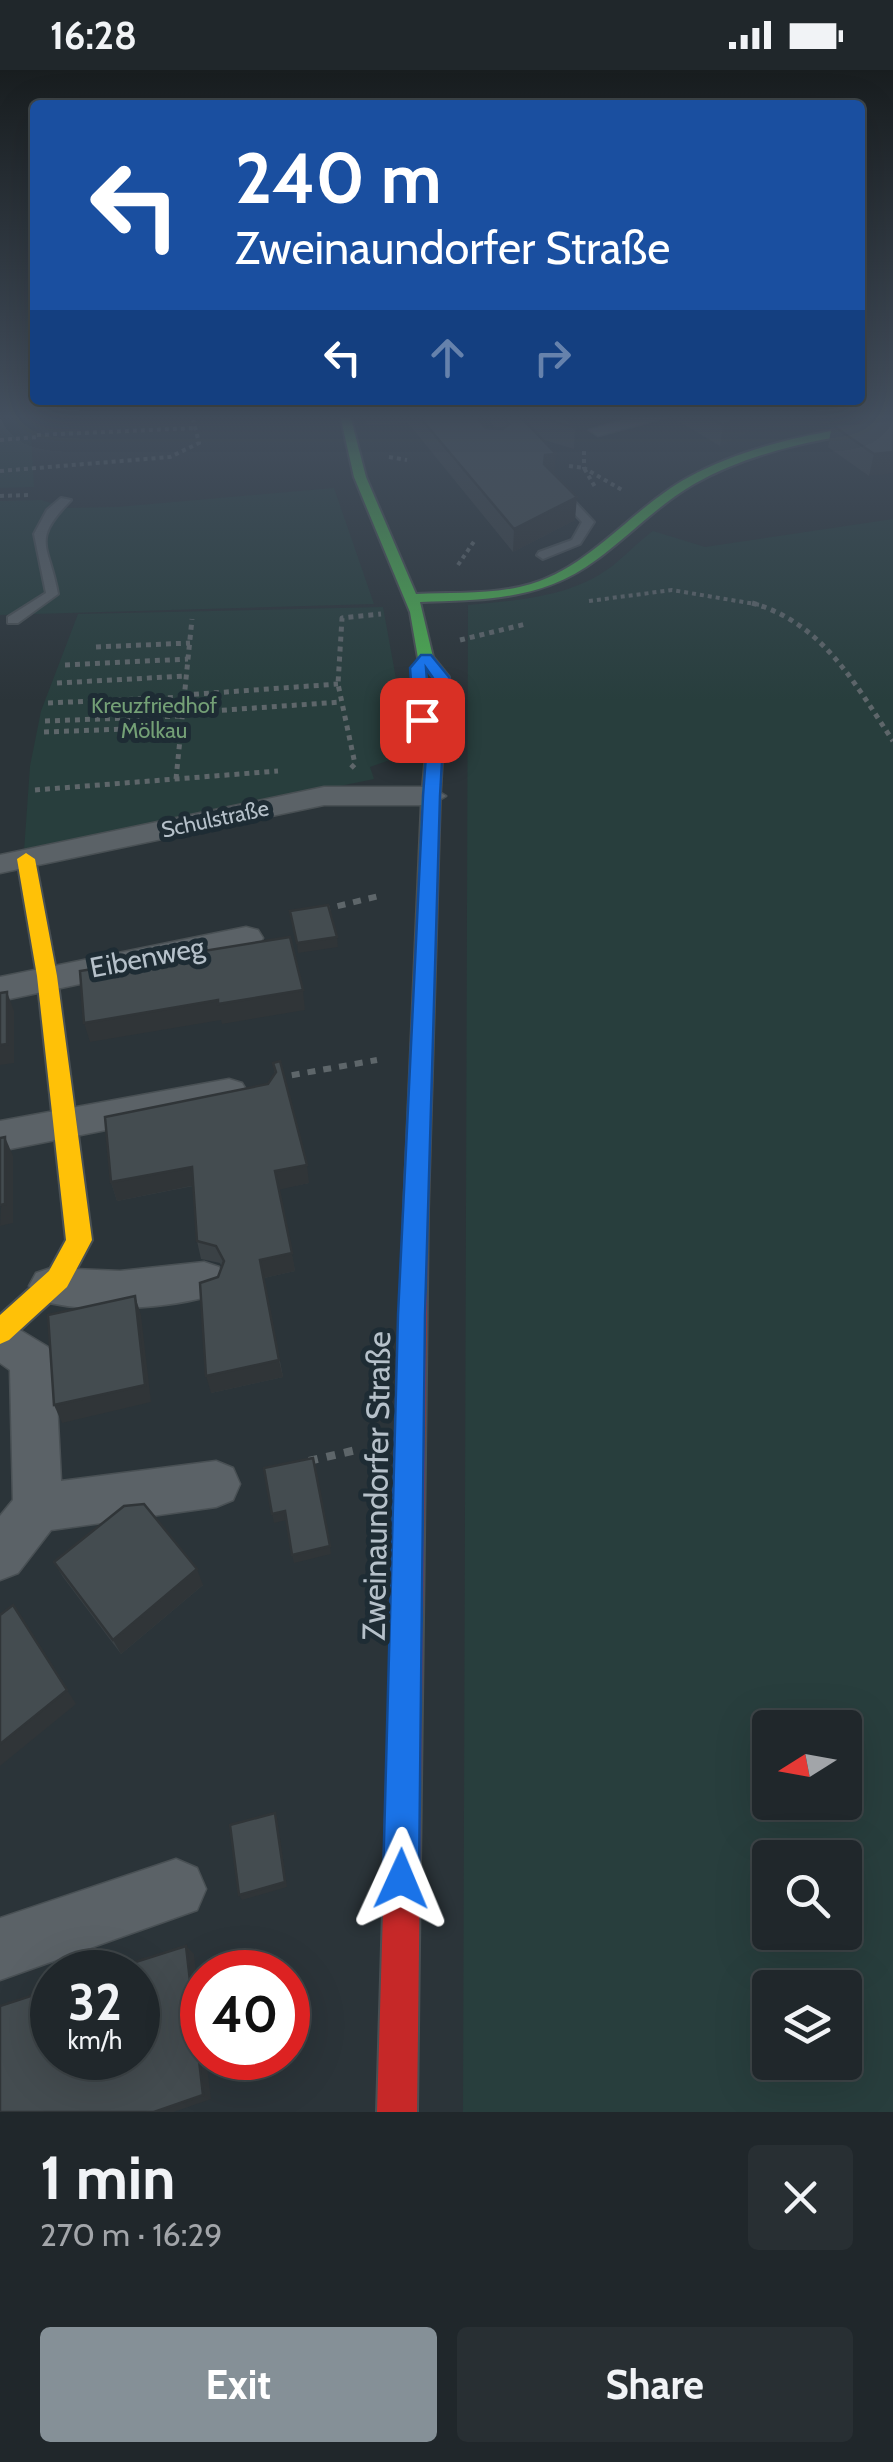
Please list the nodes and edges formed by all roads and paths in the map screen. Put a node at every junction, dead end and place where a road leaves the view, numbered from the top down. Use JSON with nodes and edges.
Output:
{"nodes":[{"id":1,"x":50,"y":510,"type":"edge"},
{"id":2,"x":374,"y":510,"type":"edge"},
{"id":3,"x":577,"y":510,"type":"edge"},
{"id":4,"x":647,"y":510,"type":"edge"},
{"id":5,"x":475,"y":540,"type":"dead end"},
{"id":6,"x":542,"y":554,"type":"dead end"},
{"id":7,"x":454,"y":575,"type":"dead end"},
{"id":8,"x":411,"y":598,"type":"junction"},
{"id":9,"x":574,"y":607,"type":"dead end"},
{"id":10,"x":393,"y":613,"type":"dead end"},
{"id":11,"x":540,"y":619,"type":"dead end"},
{"id":12,"x":13,"y":620,"type":"dead end"},
{"id":13,"x":192,"y":620,"type":"dead end"},
{"id":14,"x":465,"y":639,"type":"dead end"},
{"id":15,"x":190,"y":644,"type":"junction"},
{"id":16,"x":96,"y":648,"type":"dead end"},
{"id":17,"x":426,"y":658,"type":"junction"},
{"id":18,"x":188,"y":659,"type":"junction"},
{"id":19,"x":65,"y":665,"type":"dead end"},
{"id":20,"x":186,"y":676,"type":"junction"},
{"id":21,"x":57,"y":683,"type":"dead end"},
{"id":22,"x":416,"y":683,"type":"dead end"},
{"id":23,"x":338,"y":684,"type":"junction"},
{"id":24,"x":184,"y":696,"type":"junction"},
{"id":25,"x":341,"y":702,"type":"junction"},
{"id":26,"x":48,"y":704,"type":"dead end"},
{"id":27,"x":182,"y":714,"type":"junction"},
{"id":28,"x":422,"y":720,"type":"dead end"},
{"id":29,"x":45,"y":721,"type":"dead end"},
{"id":30,"x":180,"y":727,"type":"junction"},
{"id":31,"x":44,"y":732,"type":"dead end"},
{"id":32,"x":893,"y":741,"type":"edge"},
{"id":33,"x":435,"y":742,"type":"junction"},
{"id":34,"x":354,"y":764,"type":"junction"},
{"id":35,"x":335,"y":766,"type":"dead end"},
{"id":36,"x":295,"y":769,"type":"dead end"},
{"id":37,"x":372,"y":770,"type":"dead end"},
{"id":38,"x":176,"y":780,"type":"junction"},
{"id":39,"x":35,"y":790,"type":"dead end"},
{"id":40,"x":432,"y":796,"type":"junction"},
{"id":41,"x":13,"y":862,"type":"edge"},
{"id":42,"x":397,"y":891,"type":"dead end"},
{"id":43,"x":246,"y":938,"type":"joint"},
{"id":44,"x":48,"y":976,"type":"junction"},
{"id":45,"x":0,"y":989,"type":"edge"},
{"id":46,"x":378,"y":1060,"type":"dead end"},
{"id":47,"x":256,"y":1088,"type":"joint"},
{"id":48,"x":65,"y":1122,"type":"junction"},
{"id":49,"x":0,"y":1136,"type":"edge"},
{"id":50,"x":204,"y":1280,"type":"edge"},
{"id":51,"x":51,"y":1286,"type":"junction"},
{"id":52,"x":0,"y":1335,"type":"edge"},
{"id":53,"x":410,"y":1436,"type":"junction"},
{"id":54,"x":290,"y":1466,"type":"edge"},
{"id":55,"x":216,"y":1484,"type":"dead end"},
{"id":56,"x":38,"y":1508,"type":"junction"},
{"id":57,"x":0,"y":1556,"type":"edge"},
{"id":58,"x":176,"y":1889,"type":"dead end"},
{"id":59,"x":0,"y":1950,"type":"edge"},
{"id":60,"x":397,"y":2112,"type":"edge"}],
"edges":[{"from":1,"to":12,"type":"lane"},
{"from":2,"to":8,"type":"street","name":"Zweinaundorfer Straße"},
{"from":3,"to":6,"type":"lane"},
{"from":4,"to":8,"type":"street"},
{"from":5,"to":7,"type":"path"},
{"from":8,"to":17,"type":"street","name":"Zweinaundorfer Straße"},
{"from":9,"to":32,"type":"path"},
{"from":10,"to":23,"type":"path"},
{"from":11,"to":14,"type":"path"},
{"from":13,"to":15,"type":"path"},
{"from":15,"to":16,"type":"path"},
{"from":15,"to":18,"type":"path"},
{"from":17,"to":22,"type":"street"},
{"from":17,"to":33,"type":"street","name":"Zweinaundorfer Straße"},
{"from":18,"to":19,"type":"path"},
{"from":18,"to":20,"type":"path"},
{"from":20,"to":21,"type":"path"},
{"from":20,"to":24,"type":"path"},
{"from":23,"to":24,"type":"path"},
{"from":23,"to":25,"type":"path"},
{"from":24,"to":26,"type":"path"},
{"from":24,"to":27,"type":"path"},
{"from":25,"to":27,"type":"path"},
{"from":25,"to":34,"type":"path"},
{"from":27,"to":29,"type":"path"},
{"from":27,"to":30,"type":"path"},
{"from":28,"to":33,"type":"street"},
{"from":30,"to":31,"type":"path"},
{"from":30,"to":38,"type":"path"},
{"from":33,"to":40,"type":"street","name":"Zweinaundorfer Straße"},
{"from":34,"to":35,"type":"path"},
{"from":34,"to":37,"type":"path"},
{"from":36,"to":38,"type":"path"},
{"from":38,"to":39,"type":"path"},
{"from":40,"to":41,"type":"street","name":"Schulstraße"},
{"from":40,"to":53,"type":"street","name":"Zweinaundorfer Straße"},
{"from":41,"to":44,"type":"street"},
{"from":42,"to":43,"type":"path"},
{"from":43,"to":44,"type":"street","name":"Eibenweg"},
{"from":44,"to":45,"type":"street","name":"Eibenweg"},
{"from":44,"to":48,"type":"street"},
{"from":46,"to":47,"type":"path"},
{"from":47,"to":48,"type":"street"},
{"from":48,"to":49,"type":"street"},
{"from":48,"to":51,"type":"street"},
{"from":50,"to":51,"type":"street"},
{"from":51,"to":52,"type":"street"},
{"from":52,"to":56,"type":"street"},
{"from":53,"to":54,"type":"path"},
{"from":53,"to":60,"type":"street","name":"Zweinaundorfer Straße"},
{"from":55,"to":56,"type":"street"},
{"from":56,"to":57,"type":"street"},
{"from":58,"to":59,"type":"street"}]}
